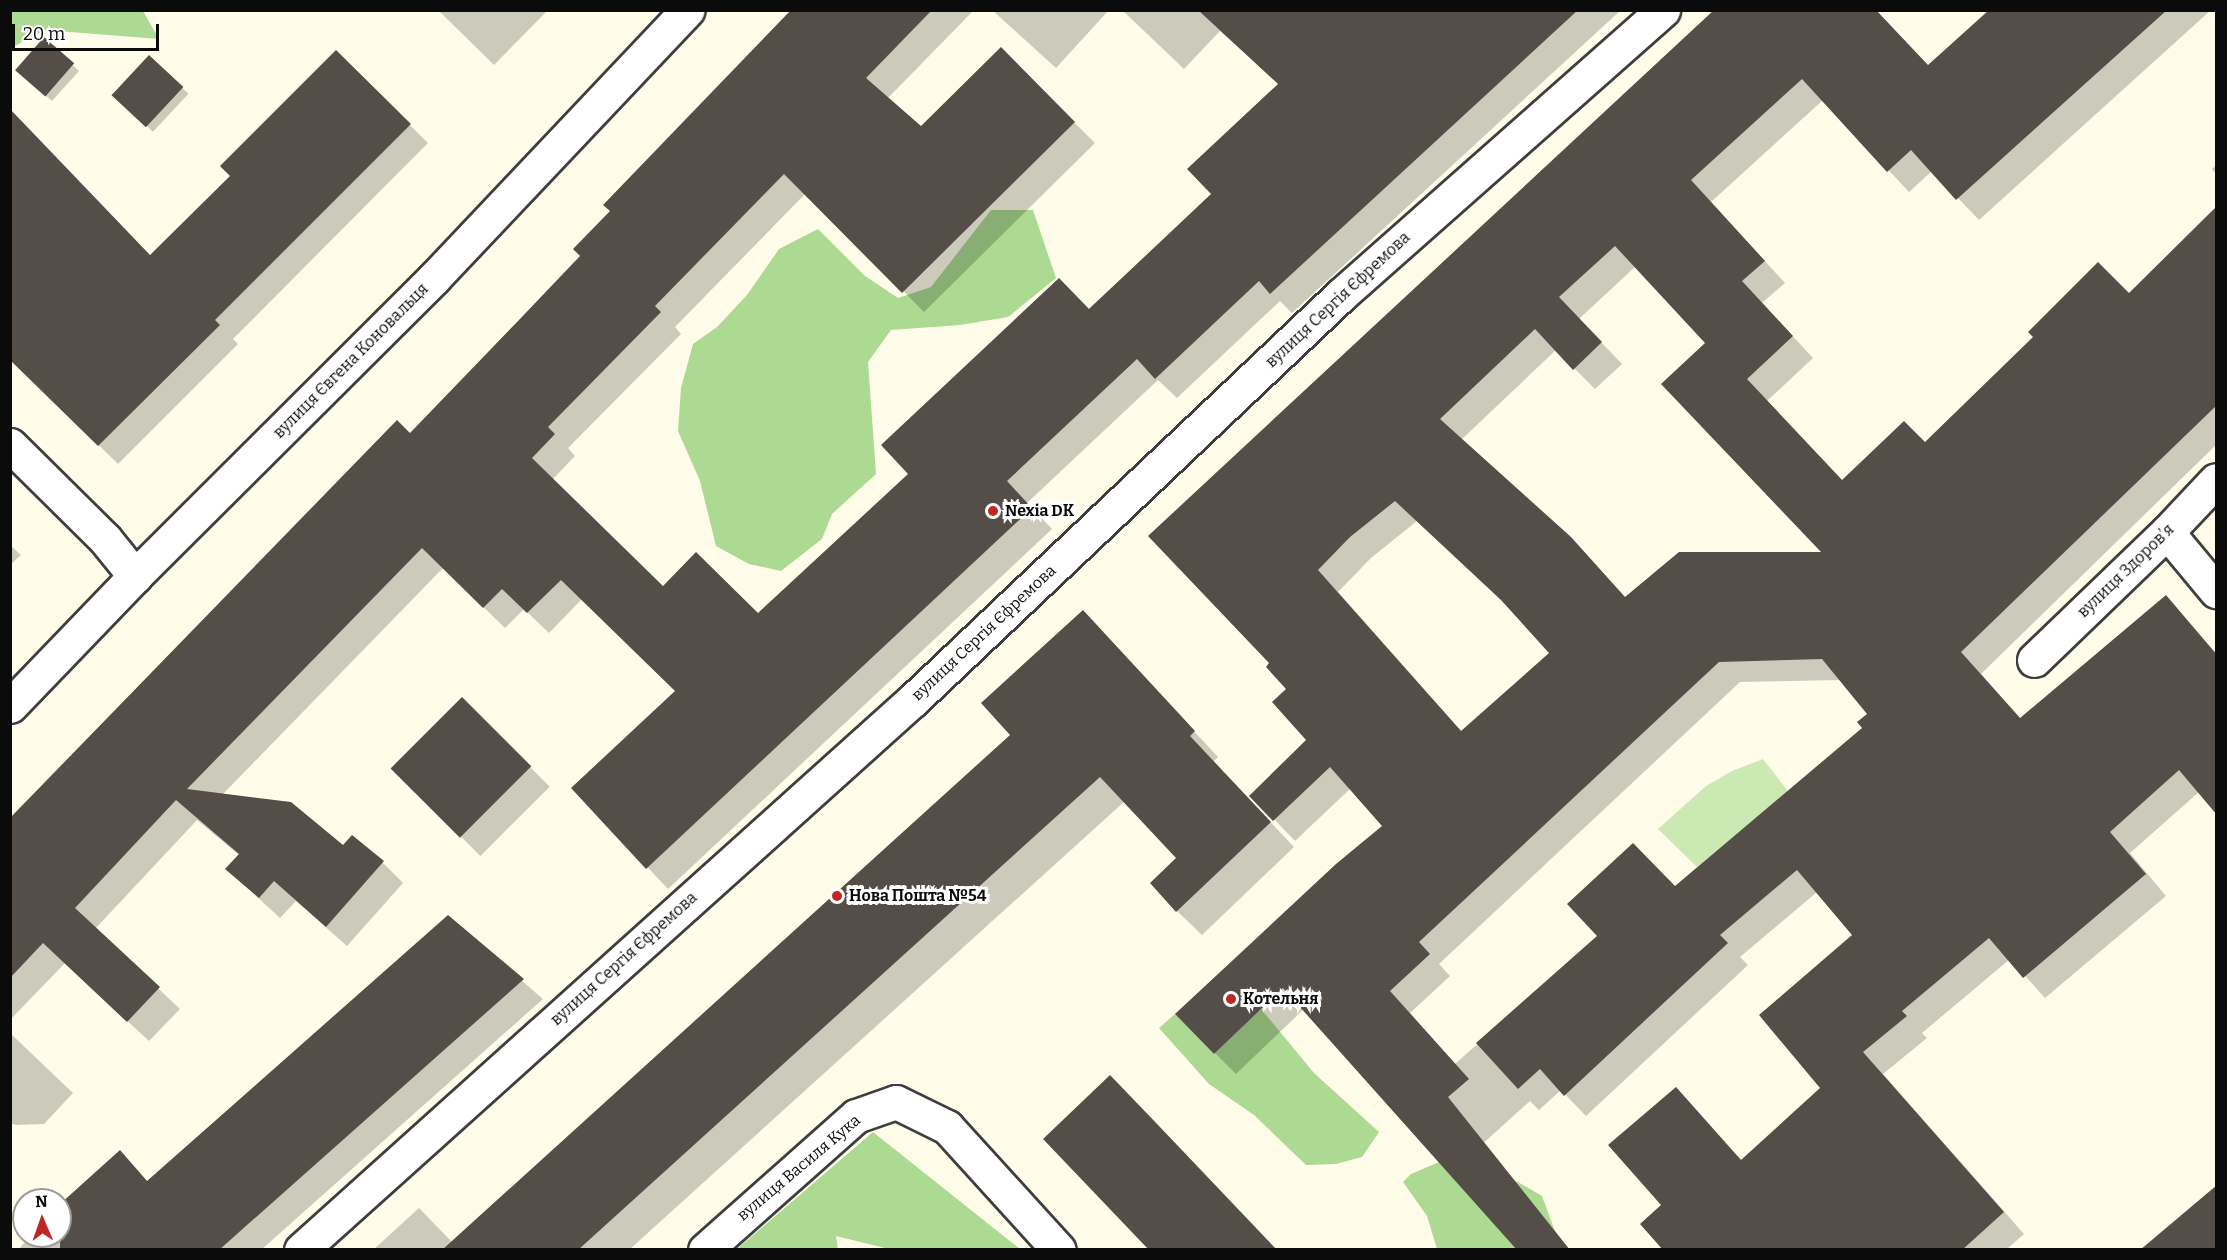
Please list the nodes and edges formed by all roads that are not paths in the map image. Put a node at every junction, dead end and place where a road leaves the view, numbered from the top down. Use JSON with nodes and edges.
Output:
{"nodes":[{"id":1,"x":687,"y":10,"type":"edge"},
{"id":2,"x":1663,"y":10,"type":"edge"},
{"id":3,"x":10,"y":445,"type":"edge"},
{"id":4,"x":2217,"y":480,"type":"edge"},
{"id":5,"x":2167,"y":532,"type":"junction"},
{"id":6,"x":135,"y":576,"type":"junction"},
{"id":7,"x":2217,"y":591,"type":"edge"},
{"id":8,"x":2034,"y":660,"type":"dead end"},
{"id":9,"x":10,"y":706,"type":"edge"},
{"id":10,"x":301,"y":1250,"type":"edge"},
{"id":11,"x":705,"y":1250,"type":"edge"},
{"id":12,"x":1059,"y":1250,"type":"edge"}],
"edges":[{"from":1,"to":6,"type":"street","name":"вулиця Євгена Коновальця"},
{"from":2,"to":10,"type":"street","name":"вулиця Сергія Єфремова"},
{"from":3,"to":6,"type":"street"},
{"from":4,"to":5,"type":"street","name":"вулиця Здоровʼя"},
{"from":5,"to":7,"type":"street"},
{"from":5,"to":8,"type":"street","name":"вулиця Здоровʼя"},
{"from":6,"to":9,"type":"street","name":"вулиця Євгена Коновальця"},
{"from":11,"to":12,"type":"street","name":"вулиця Василя Кука"}]}
